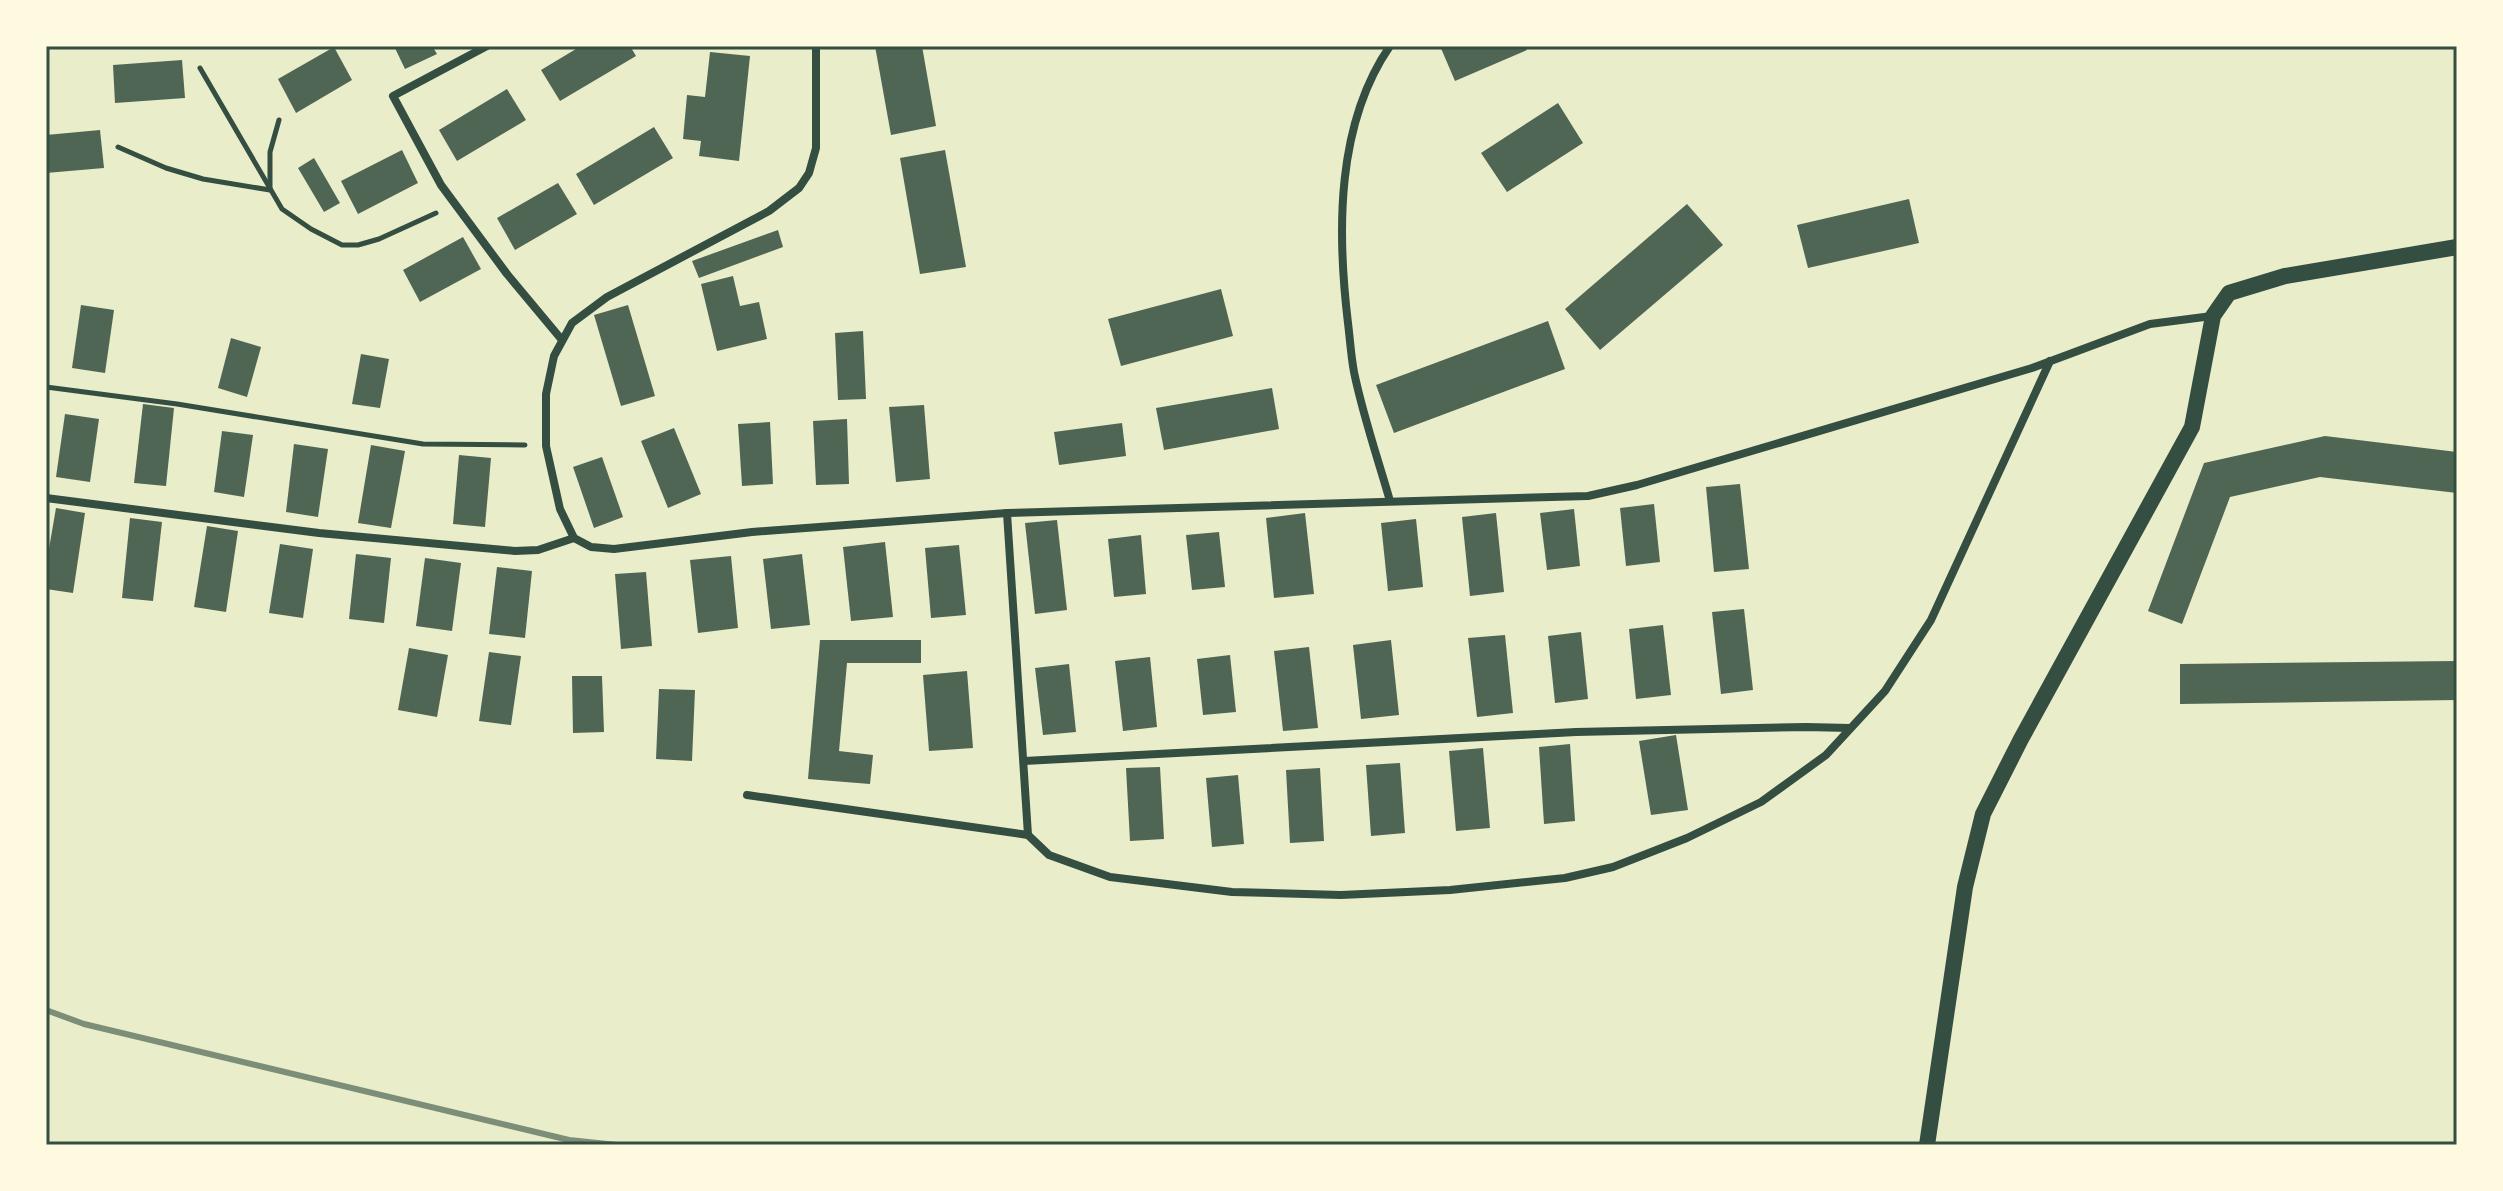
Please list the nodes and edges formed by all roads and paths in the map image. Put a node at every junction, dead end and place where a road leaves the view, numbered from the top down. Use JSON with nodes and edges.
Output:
{"nodes":[{"id":1,"x":487,"y":46,"type":"edge"},
{"id":2,"x":816,"y":46,"type":"edge"},
{"id":3,"x":1390,"y":46,"type":"edge"},
{"id":4,"x":200,"y":68,"type":"dead end"},
{"id":5,"x":279,"y":120,"type":"dead end"},
{"id":6,"x":118,"y":147,"type":"dead end"},
{"id":7,"x":270,"y":190,"type":"junction"},
{"id":8,"x":455,"y":204,"type":"junction"},
{"id":9,"x":2457,"y":247,"type":"edge"},
{"id":10,"x":2213,"y":316,"type":"junction"},
{"id":11,"x":562,"y":340,"type":"junction"},
{"id":12,"x":2050,"y":361,"type":"junction"},
{"id":13,"x":46,"y":387,"type":"edge"},
{"id":14,"x":546,"y":446,"type":"junction"},
{"id":15,"x":46,"y":498,"type":"edge"},
{"id":16,"x":1390,"y":501,"type":"junction"},
{"id":17,"x":1007,"y":513,"type":"junction"},
{"id":18,"x":574,"y":538,"type":"junction"},
{"id":19,"x":1850,"y":728,"type":"junction"},
{"id":20,"x":1024,"y":761,"type":"junction"},
{"id":21,"x":747,"y":795,"type":"dead end"},
{"id":22,"x":1028,"y":835,"type":"junction"},
{"id":23,"x":1927,"y":1145,"type":"edge"}],
"edges":[{"from":1,"to":8,"type":"street"},
{"from":2,"to":11,"type":"street"},
{"from":3,"to":16,"type":"street"},
{"from":4,"to":7,"type":"path"},
{"from":5,"to":7,"type":"path"},
{"from":6,"to":7,"type":"path"},
{"from":7,"to":8,"type":"path"},
{"from":8,"to":11,"type":"street"},
{"from":9,"to":10,"type":"main road"},
{"from":10,"to":12,"type":"street"},
{"from":10,"to":23,"type":"main road"},
{"from":11,"to":14,"type":"street"},
{"from":12,"to":16,"type":"street"},
{"from":12,"to":19,"type":"street"},
{"from":13,"to":14,"type":"path"},
{"from":14,"to":18,"type":"street"},
{"from":15,"to":18,"type":"street"},
{"from":16,"to":17,"type":"street"},
{"from":17,"to":18,"type":"street"},
{"from":17,"to":20,"type":"street"},
{"from":19,"to":20,"type":"street"},
{"from":19,"to":22,"type":"street"},
{"from":20,"to":22,"type":"street"},
{"from":21,"to":22,"type":"street"}]}
